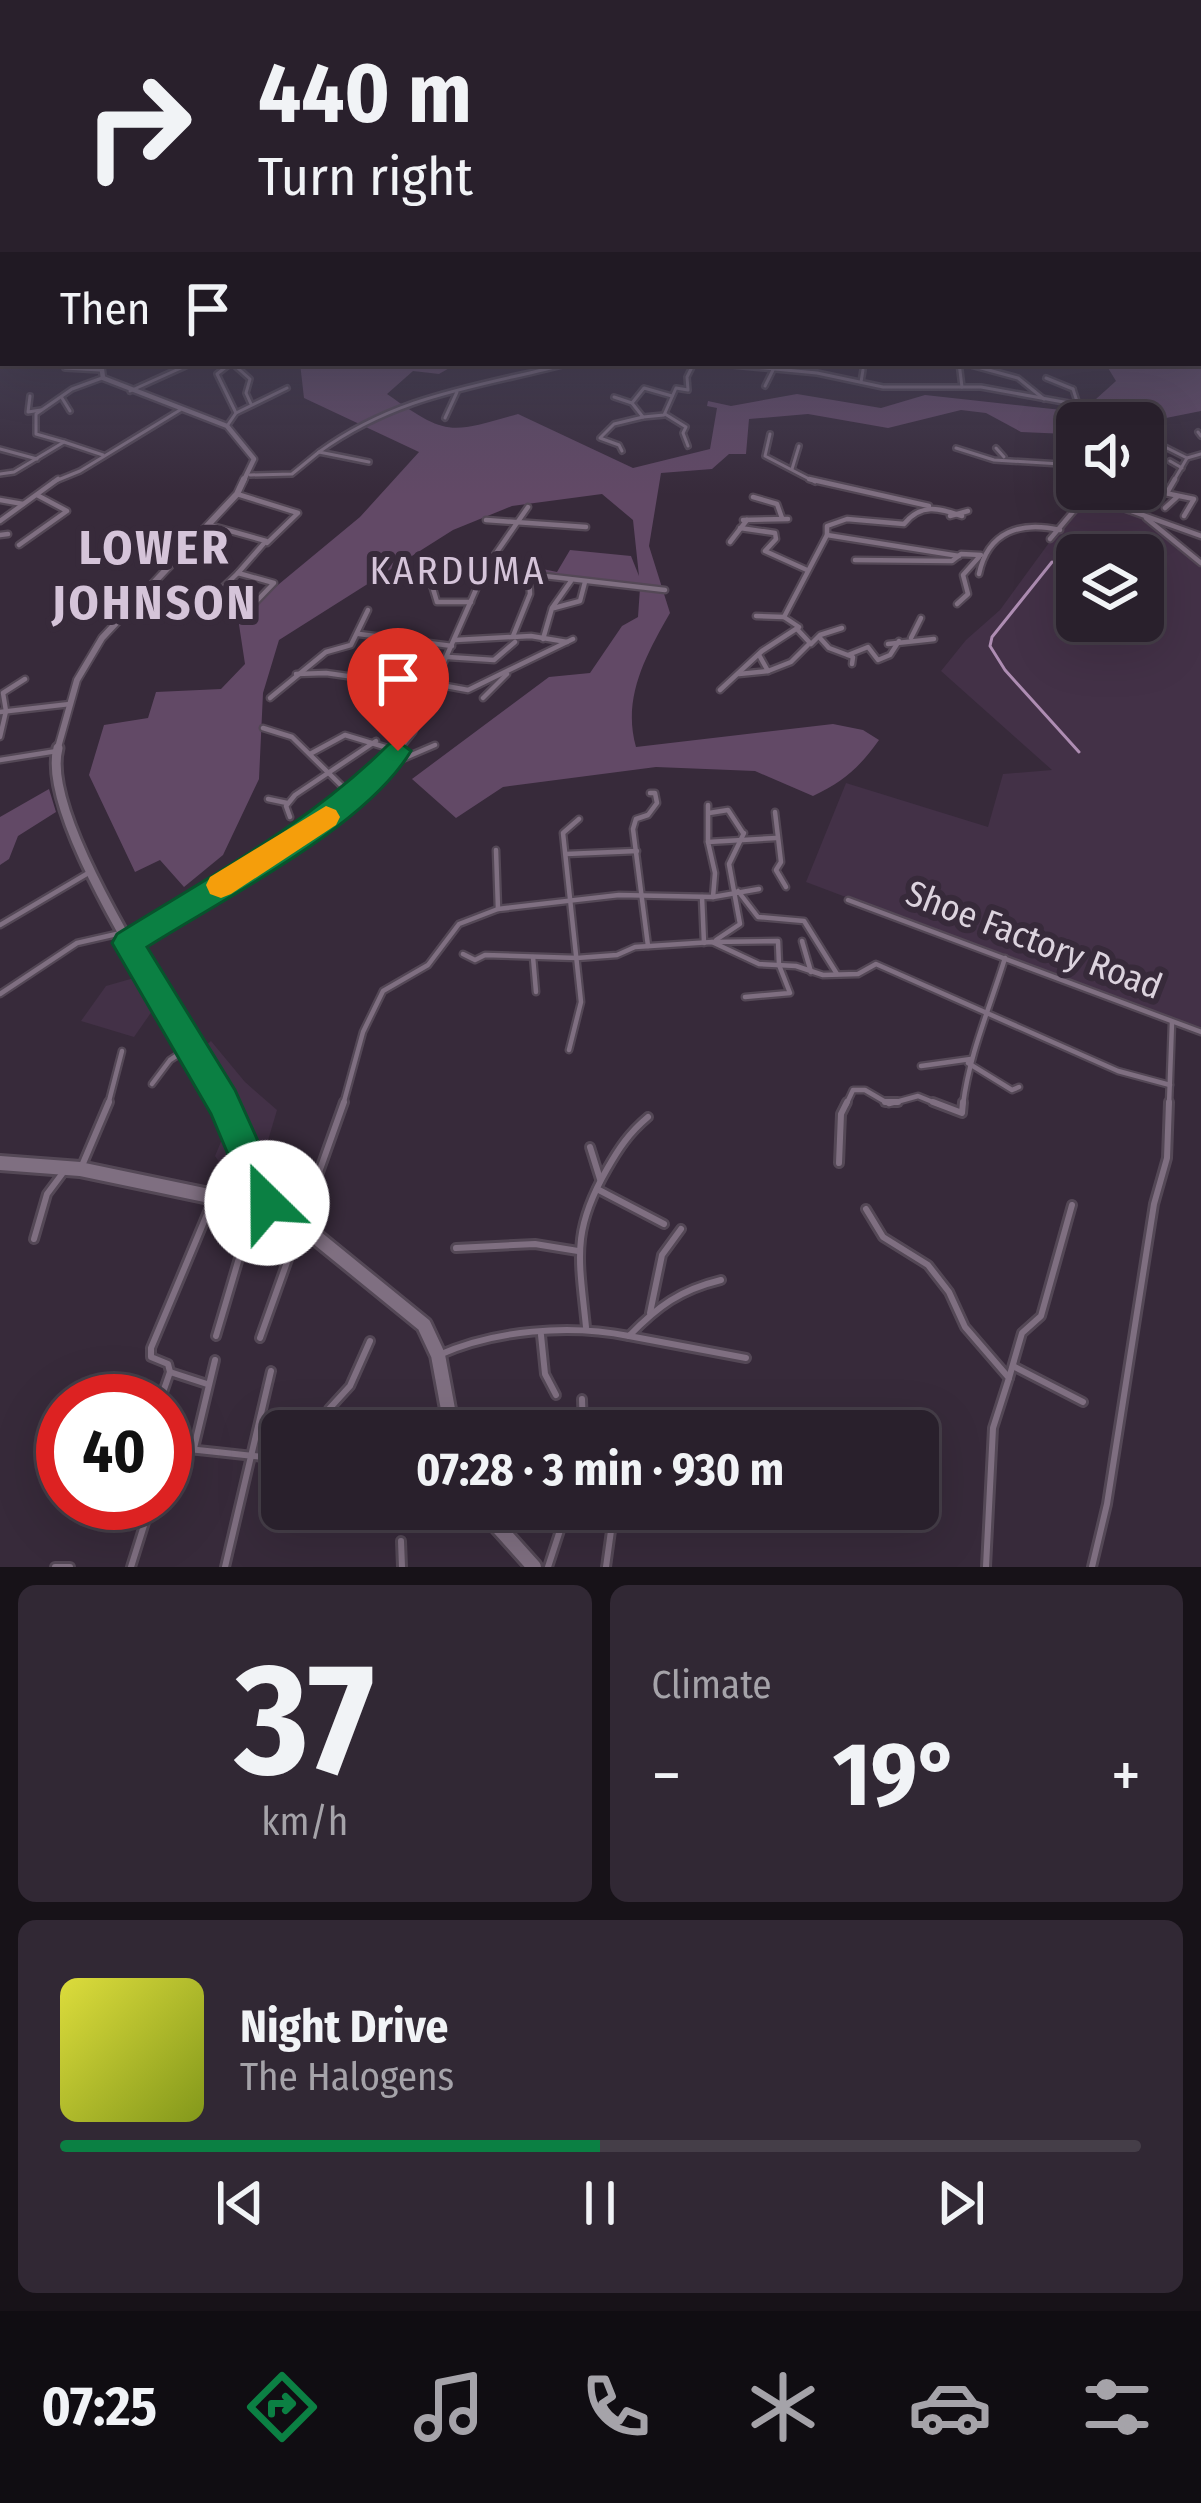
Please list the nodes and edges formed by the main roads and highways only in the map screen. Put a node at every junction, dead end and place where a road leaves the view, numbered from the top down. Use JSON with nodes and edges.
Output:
{"nodes":[{"id":1,"x":0,"y":1163,"type":"edge"},
{"id":2,"x":448,"y":1410,"type":"edge"},
{"id":3,"x":500,"y":1530,"type":"edge"},
{"id":4,"x":529,"y":1565,"type":"edge"}],
"edges":[{"from":1,"to":2,"type":"main road"},
{"from":3,"to":4,"type":"main road"}]}
